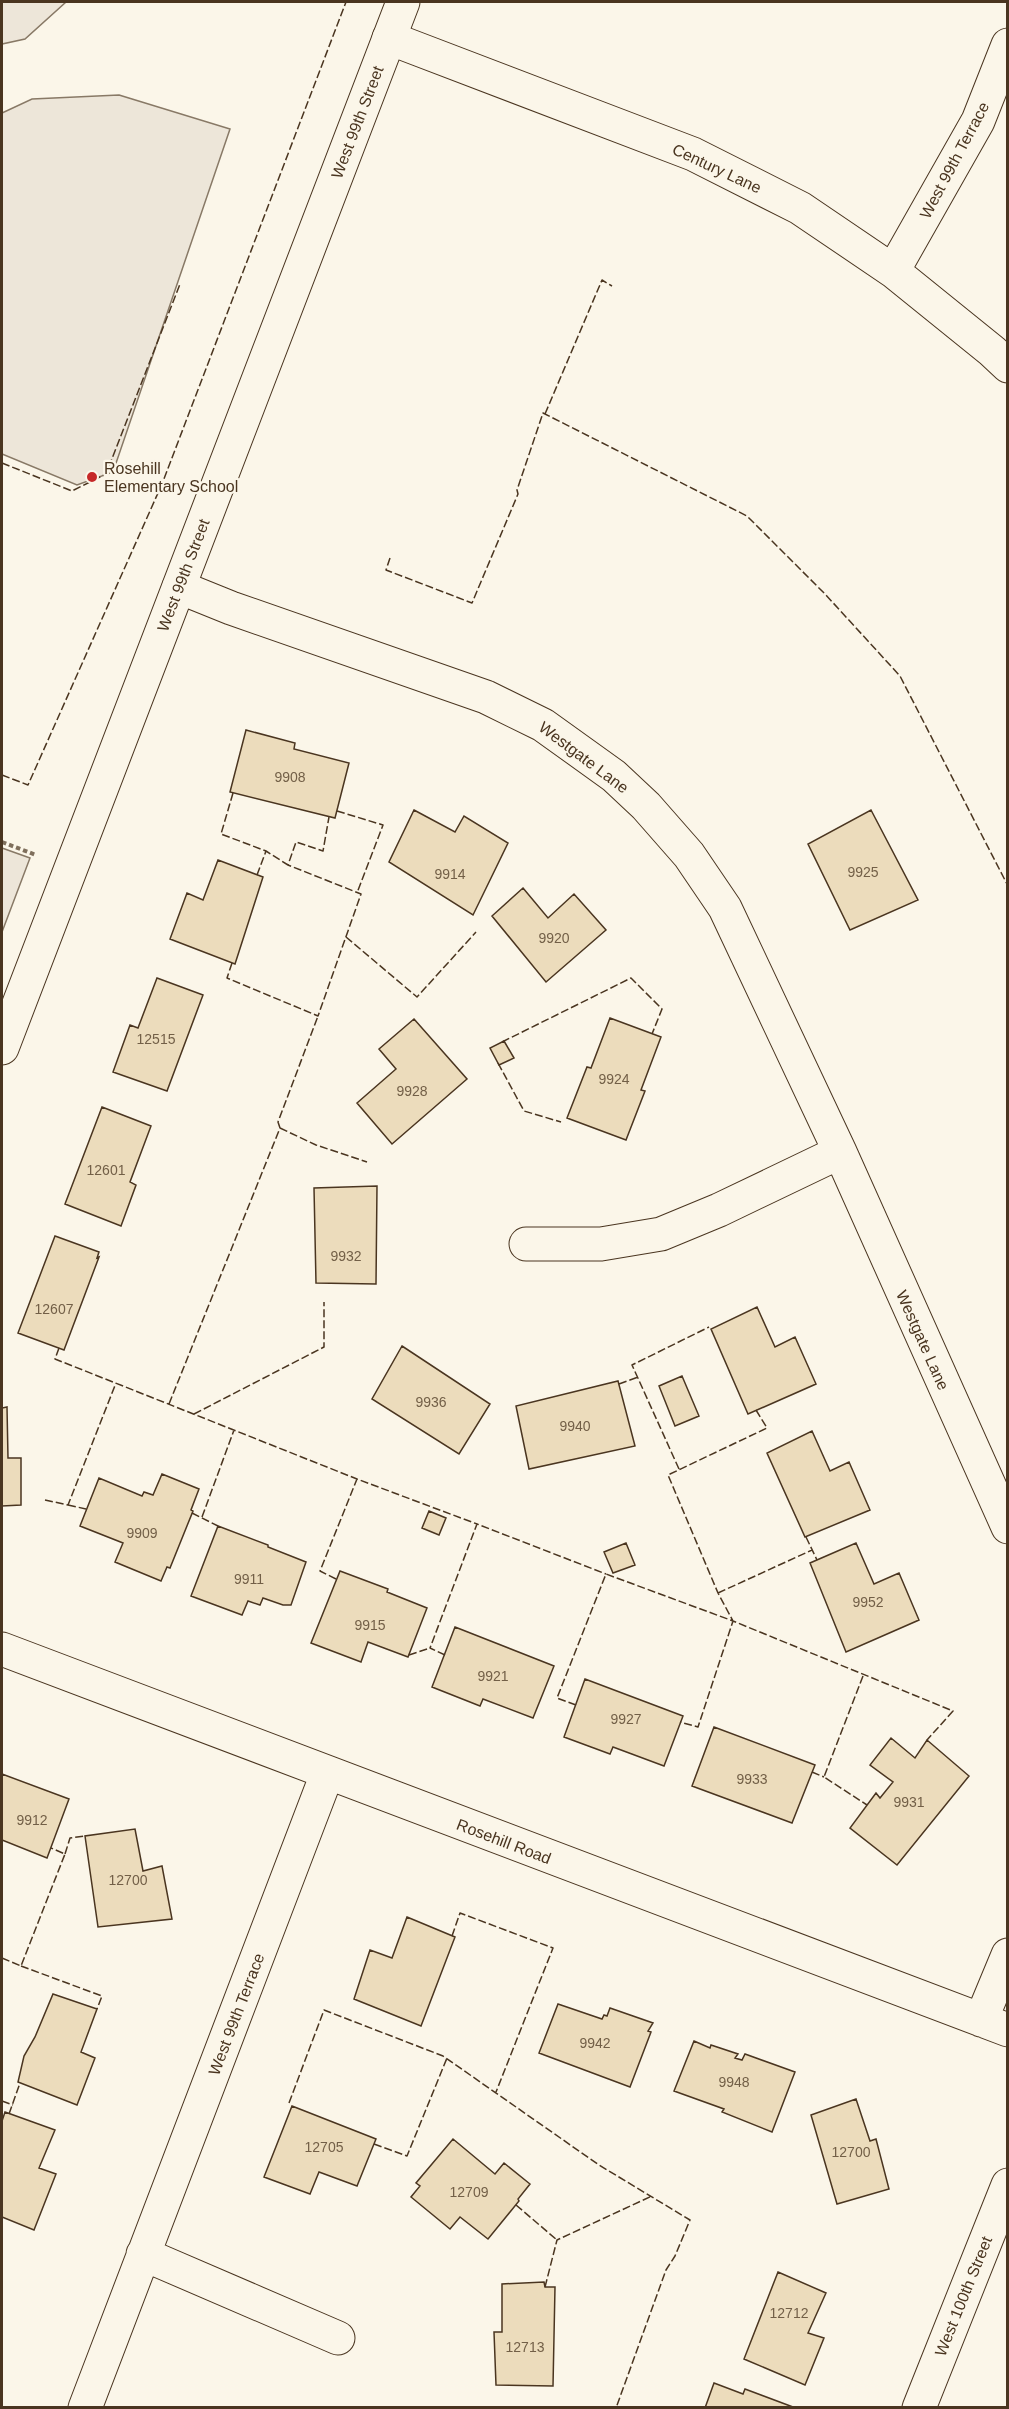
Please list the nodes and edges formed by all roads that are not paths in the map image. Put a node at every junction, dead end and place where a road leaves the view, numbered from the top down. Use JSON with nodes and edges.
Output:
{"nodes":[{"id":1,"x":403,"y":2,"type":"edge"},
{"id":2,"x":389,"y":38,"type":"junction"},
{"id":3,"x":1008,"y":45,"type":"edge"},
{"id":4,"x":893,"y":271,"type":"junction"},
{"id":5,"x":1008,"y":366,"type":"edge"},
{"id":6,"x":178,"y":587,"type":"junction"},
{"id":7,"x":2,"y":1048,"type":"edge"},
{"id":8,"x":840,"y":1152,"type":"junction"},
{"id":9,"x":526,"y":1244,"type":"dead end"},
{"id":10,"x":1008,"y":1527,"type":"edge"},
{"id":11,"x":2,"y":1649,"type":"edge"},
{"id":12,"x":327,"y":1774,"type":"junction"},
{"id":13,"x":1008,"y":1955,"type":"edge"},
{"id":14,"x":994,"y":2025,"type":"edge"},
{"id":15,"x":1008,"y":2185,"type":"edge"},
{"id":16,"x":143,"y":2254,"type":"junction"},
{"id":17,"x":338,"y":2338,"type":"dead end"},
{"id":18,"x":85,"y":2408,"type":"edge"},
{"id":19,"x":919,"y":2408,"type":"edge"}],
"edges":[{"from":1,"to":2,"type":"street","name":"West 99th Street"},
{"from":2,"to":4,"type":"street","name":"Century Lane"},
{"from":2,"to":6,"type":"street","name":"West 99th Street"},
{"from":3,"to":4,"type":"street","name":"West 99th Terrace"},
{"from":4,"to":5,"type":"street","name":"Century Lane"},
{"from":6,"to":7,"type":"street","name":"West 99th Street"},
{"from":6,"to":8,"type":"street","name":"Westgate Lane"},
{"from":8,"to":9,"type":"street"},
{"from":8,"to":10,"type":"street","name":"Westgate Lane"},
{"from":11,"to":12,"type":"street","name":"Rosehill Road"},
{"from":12,"to":14,"type":"street","name":"Rosehill Road"},
{"from":12,"to":16,"type":"street","name":"West 99th Terrace"},
{"from":13,"to":14,"type":"street"},
{"from":15,"to":19,"type":"street","name":"West 100th Street"},
{"from":16,"to":17,"type":"street"},
{"from":16,"to":18,"type":"street","name":"West 99th Terrace"}]}
